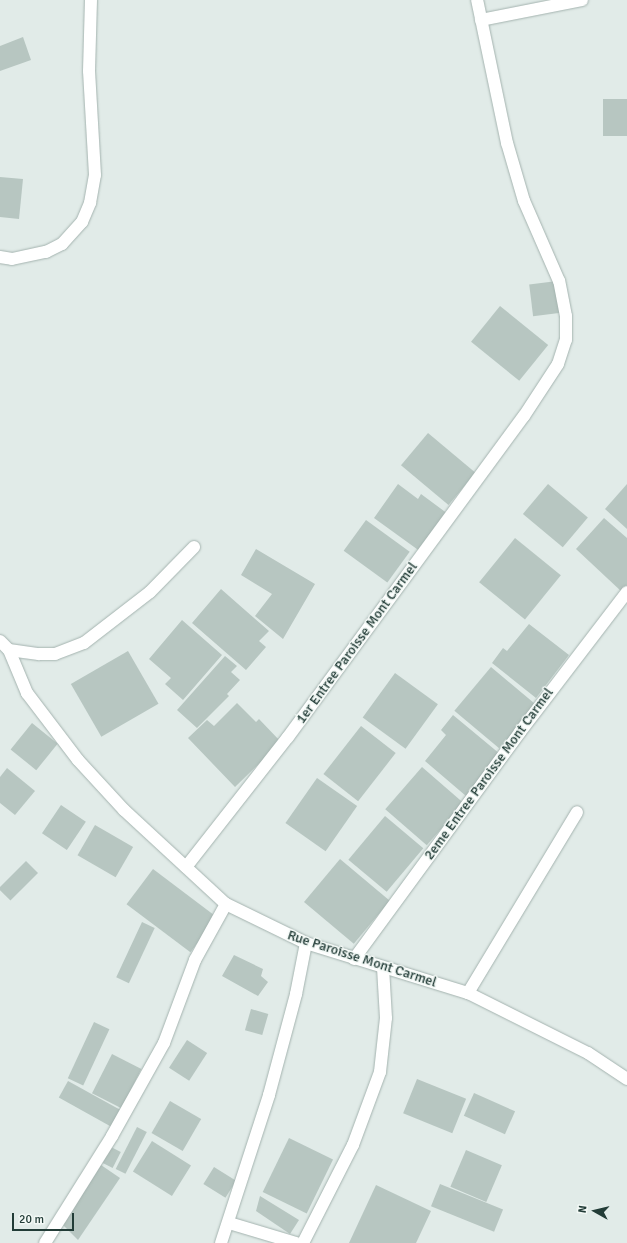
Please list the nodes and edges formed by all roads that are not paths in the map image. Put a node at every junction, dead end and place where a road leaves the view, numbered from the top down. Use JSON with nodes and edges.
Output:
{"nodes":[{"id":1,"x":91,"y":0,"type":"edge"},
{"id":2,"x":477,"y":0,"type":"edge"},
{"id":3,"x":582,"y":0,"type":"edge"},
{"id":4,"x":481,"y":20,"type":"junction"},
{"id":5,"x":0,"y":257,"type":"edge"},
{"id":6,"x":194,"y":547,"type":"dead end"},
{"id":7,"x":627,"y":592,"type":"edge"},
{"id":8,"x":0,"y":641,"type":"edge"},
{"id":9,"x":9,"y":650,"type":"junction"},
{"id":10,"x":577,"y":812,"type":"dead end"},
{"id":11,"x":186,"y":867,"type":"junction"},
{"id":12,"x":226,"y":904,"type":"junction"},
{"id":13,"x":306,"y":943,"type":"junction"},
{"id":14,"x":354,"y":958,"type":"junction"},
{"id":15,"x":383,"y":968,"type":"junction"},
{"id":16,"x":468,"y":993,"type":"junction"},
{"id":17,"x":627,"y":1079,"type":"edge"},
{"id":18,"x":229,"y":1223,"type":"junction"},
{"id":19,"x":45,"y":1243,"type":"edge"},
{"id":20,"x":221,"y":1243,"type":"edge"},
{"id":21,"x":296,"y":1243,"type":"edge"},
{"id":22,"x":303,"y":1243,"type":"edge"}],
"edges":[{"from":1,"to":5,"type":"street"},
{"from":2,"to":4,"type":"street","name":"1er Entree Paroisse Mont Carmel"},
{"from":3,"to":4,"type":"street"},
{"from":4,"to":11,"type":"street","name":"1er Entree Paroisse Mont Carmel"},
{"from":6,"to":9,"type":"street"},
{"from":7,"to":14,"type":"street","name":"2eme Entree Paroisse Mont Carmel"},
{"from":8,"to":9,"type":"street"},
{"from":9,"to":11,"type":"street","name":"Rue Paroisse Mont Carmel"},
{"from":10,"to":16,"type":"street"},
{"from":11,"to":12,"type":"street","name":"Rue Paroisse Mont Carmel"},
{"from":12,"to":13,"type":"street","name":"Rue Paroisse Mont Carmel"},
{"from":12,"to":19,"type":"street"},
{"from":13,"to":14,"type":"street","name":"Rue Paroisse Mont Carmel"},
{"from":13,"to":18,"type":"street"},
{"from":14,"to":15,"type":"street","name":"Rue Paroisse Mont Carmel"},
{"from":15,"to":16,"type":"street","name":"Rue Paroisse Mont Carmel"},
{"from":15,"to":22,"type":"street"},
{"from":16,"to":17,"type":"street","name":"Rue Paroisse Mont Carmel"},
{"from":18,"to":20,"type":"street"},
{"from":18,"to":21,"type":"street"}]}
